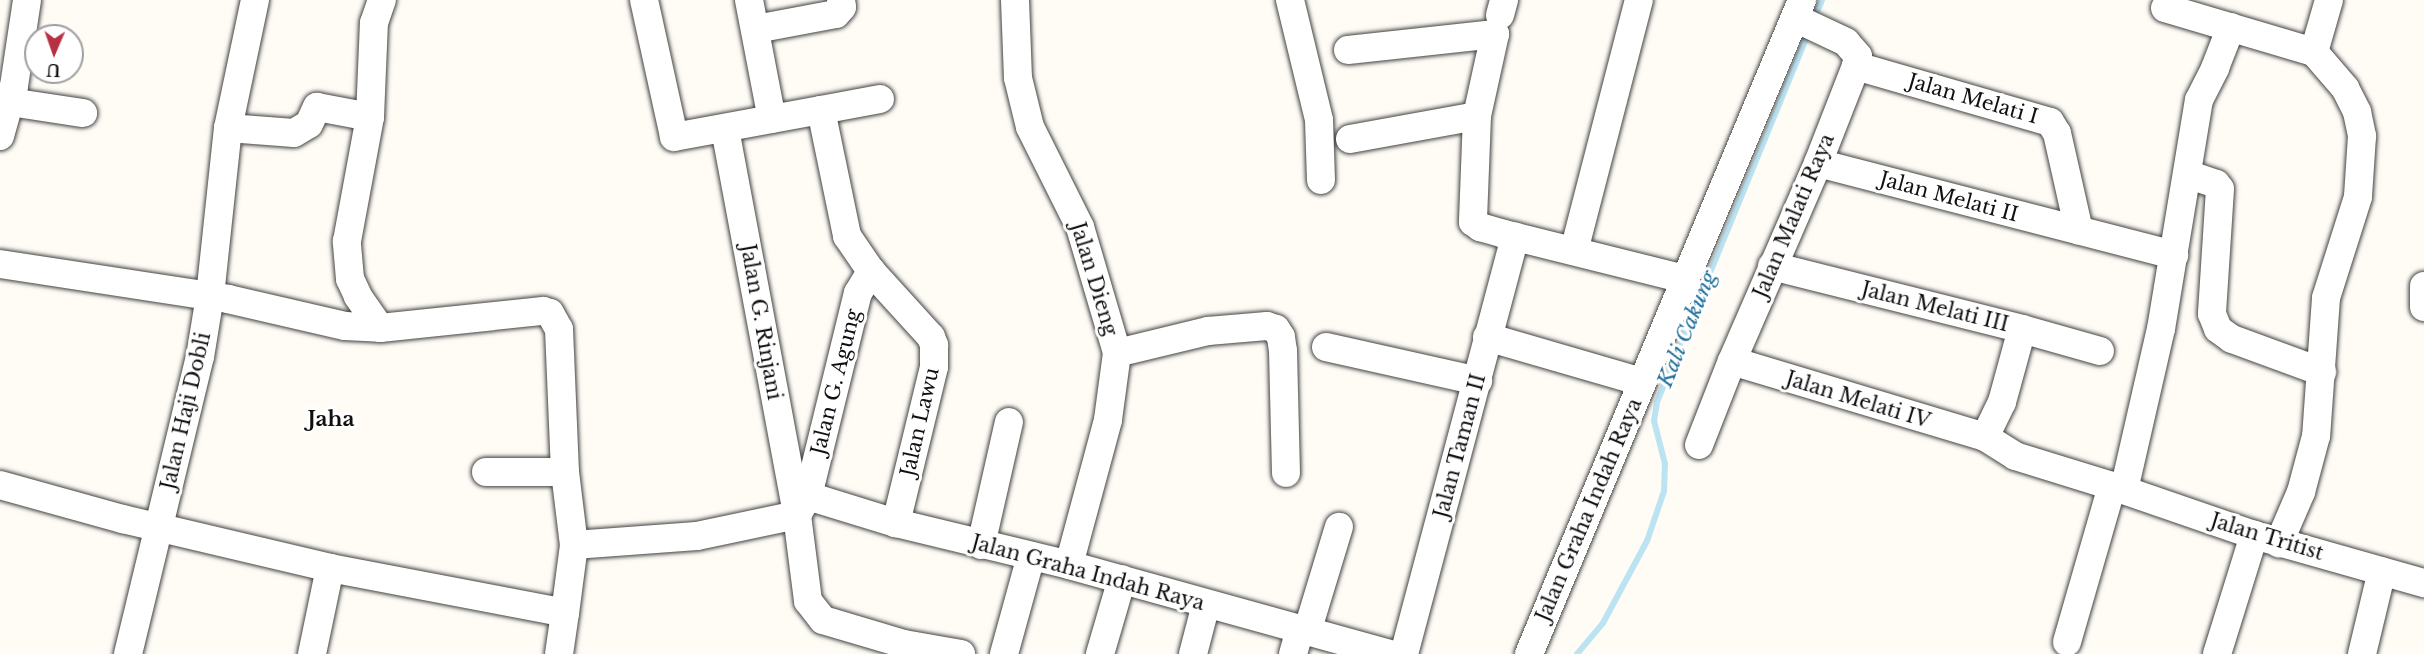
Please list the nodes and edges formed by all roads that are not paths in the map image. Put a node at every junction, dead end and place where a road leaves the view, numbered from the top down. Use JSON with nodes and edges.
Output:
{"nodes":[{"id":1,"x":27,"y":0,"type":"edge"},
{"id":2,"x":255,"y":0,"type":"edge"},
{"id":3,"x":382,"y":0,"type":"edge"},
{"id":4,"x":631,"y":0,"type":"edge"},
{"id":5,"x":644,"y":0,"type":"edge"},
{"id":6,"x":749,"y":0,"type":"edge"},
{"id":7,"x":841,"y":0,"type":"edge"},
{"id":8,"x":1014,"y":0,"type":"edge"},
{"id":9,"x":1290,"y":0,"type":"edge"},
{"id":10,"x":1640,"y":0,"type":"edge"},
{"id":11,"x":2329,"y":0,"type":"edge"},
{"id":12,"x":2165,"y":8,"type":"dead end"},
{"id":13,"x":1802,"y":14,"type":"edge"},
{"id":14,"x":1500,"y":16,"type":"edge"},
{"id":15,"x":2231,"y":27,"type":"junction"},
{"id":16,"x":756,"y":29,"type":"junction"},
{"id":17,"x":652,"y":35,"type":"junction"},
{"id":18,"x":1348,"y":50,"type":"dead end"},
{"id":19,"x":2314,"y":52,"type":"junction"},
{"id":20,"x":1851,"y":54,"type":"junction"},
{"id":21,"x":880,"y":99,"type":"dead end"},
{"id":22,"x":10,"y":102,"type":"junction"},
{"id":23,"x":821,"y":110,"type":"junction"},
{"id":24,"x":83,"y":113,"type":"dead end"},
{"id":25,"x":1477,"y":116,"type":"junction"},
{"id":26,"x":370,"y":117,"type":"junction"},
{"id":27,"x":772,"y":119,"type":"junction"},
{"id":28,"x":228,"y":128,"type":"junction"},
{"id":29,"x":725,"y":129,"type":"junction"},
{"id":30,"x":0,"y":136,"type":"edge"},
{"id":31,"x":1350,"y":139,"type":"dead end"},
{"id":32,"x":1818,"y":164,"type":"junction"},
{"id":33,"x":2187,"y":174,"type":"junction"},
{"id":34,"x":1321,"y":180,"type":"dead end"},
{"id":35,"x":2079,"y":231,"type":"junction"},
{"id":36,"x":1515,"y":237,"type":"junction"},
{"id":37,"x":1574,"y":251,"type":"junction"},
{"id":38,"x":2174,"y":255,"type":"junction"},
{"id":39,"x":0,"y":264,"type":"edge"},
{"id":40,"x":1772,"y":266,"type":"junction"},
{"id":41,"x":871,"y":271,"type":"junction"},
{"id":42,"x":1685,"y":279,"type":"junction"},
{"id":43,"x":2424,"y":286,"type":"edge"},
{"id":44,"x":210,"y":296,"type":"junction"},
{"id":45,"x":2424,"y":307,"type":"edge"},
{"id":46,"x":380,"y":328,"type":"junction"},
{"id":47,"x":2022,"y":329,"type":"junction"},
{"id":48,"x":1487,"y":337,"type":"junction"},
{"id":49,"x":1326,"y":347,"type":"dead end"},
{"id":50,"x":2100,"y":351,"type":"dead end"},
{"id":51,"x":1117,"y":353,"type":"junction"},
{"id":52,"x":1732,"y":361,"type":"junction"},
{"id":53,"x":2322,"y":372,"type":"junction"},
{"id":54,"x":1478,"y":381,"type":"junction"},
{"id":55,"x":1642,"y":382,"type":"junction"},
{"id":56,"x":1009,"y":422,"type":"dead end"},
{"id":57,"x":1985,"y":437,"type":"junction"},
{"id":58,"x":1699,"y":445,"type":"dead end"},
{"id":59,"x":486,"y":472,"type":"dead end"},
{"id":60,"x":565,"y":472,"type":"junction"},
{"id":61,"x":1286,"y":473,"type":"dead end"},
{"id":62,"x":0,"y":484,"type":"edge"},
{"id":63,"x":2118,"y":488,"type":"junction"},
{"id":64,"x":802,"y":505,"type":"junction"},
{"id":65,"x":896,"y":523,"type":"junction"},
{"id":66,"x":159,"y":527,"type":"junction"},
{"id":67,"x":1339,"y":527,"type":"dead end"},
{"id":68,"x":2266,"y":539,"type":"junction"},
{"id":69,"x":574,"y":545,"type":"junction"},
{"id":70,"x":981,"y":545,"type":"junction"},
{"id":71,"x":1031,"y":556,"type":"junction"},
{"id":72,"x":1069,"y":564,"type":"junction"},
{"id":73,"x":330,"y":568,"type":"junction"},
{"id":74,"x":2382,"y":571,"type":"junction"},
{"id":75,"x":1122,"y":579,"type":"junction"},
{"id":76,"x":2424,"y":583,"type":"edge"},
{"id":77,"x":1206,"y":604,"type":"junction"},
{"id":78,"x":565,"y":613,"type":"junction"},
{"id":79,"x":1300,"y":639,"type":"edge"},
{"id":80,"x":2067,"y":642,"type":"dead end"},
{"id":81,"x":902,"y":649,"type":"edge"},
{"id":82,"x":128,"y":654,"type":"edge"},
{"id":83,"x":312,"y":654,"type":"edge"},
{"id":84,"x":559,"y":654,"type":"edge"},
{"id":85,"x":961,"y":654,"type":"edge"},
{"id":86,"x":1004,"y":654,"type":"edge"},
{"id":87,"x":1100,"y":654,"type":"edge"},
{"id":88,"x":1193,"y":654,"type":"edge"},
{"id":89,"x":1389,"y":654,"type":"edge"},
{"id":90,"x":1404,"y":654,"type":"edge"},
{"id":91,"x":1529,"y":654,"type":"edge"},
{"id":92,"x":2217,"y":654,"type":"edge"},
{"id":93,"x":2362,"y":654,"type":"edge"}],
"edges":[{"from":1,"to":22,"type":"street"},
{"from":2,"to":28,"type":"street","name":"Jalan Haji Dobli"},
{"from":3,"to":26,"type":"street"},
{"from":4,"to":17,"type":"street"},
{"from":5,"to":17,"type":"street"},
{"from":6,"to":16,"type":"street"},
{"from":7,"to":16,"type":"street"},
{"from":8,"to":51,"type":"street","name":"Jalan Dieng"},
{"from":9,"to":34,"type":"street"},
{"from":10,"to":37,"type":"street"},
{"from":11,"to":19,"type":"street"},
{"from":12,"to":15,"type":"street"},
{"from":13,"to":20,"type":"street"},
{"from":13,"to":42,"type":"street","name":"Jalan Graha Indah Raya"},
{"from":14,"to":18,"type":"street"},
{"from":14,"to":25,"type":"street"},
{"from":15,"to":19,"type":"street"},
{"from":15,"to":33,"type":"street"},
{"from":16,"to":27,"type":"street"},
{"from":17,"to":29,"type":"street"},
{"from":19,"to":53,"type":"street"},
{"from":20,"to":32,"type":"street","name":"Jalan Malati Raya"},
{"from":20,"to":35,"type":"street","name":"Jalan Melati I"},
{"from":21,"to":23,"type":"street"},
{"from":22,"to":24,"type":"street"},
{"from":22,"to":30,"type":"street"},
{"from":23,"to":27,"type":"street"},
{"from":23,"to":41,"type":"street","name":"Jalan Lawu"},
{"from":25,"to":31,"type":"street"},
{"from":25,"to":36,"type":"street"},
{"from":26,"to":28,"type":"street"},
{"from":26,"to":46,"type":"street"},
{"from":27,"to":29,"type":"street"},
{"from":28,"to":44,"type":"street","name":"Jalan Haji Dobli"},
{"from":29,"to":64,"type":"street","name":"Jalan G. Rinjani"},
{"from":32,"to":35,"type":"street","name":"Jalan Melati II"},
{"from":32,"to":40,"type":"street","name":"Jalan Malati Raya"},
{"from":33,"to":38,"type":"street"},
{"from":33,"to":53,"type":"street"},
{"from":35,"to":38,"type":"street","name":"Jalan Melati II"},
{"from":36,"to":37,"type":"street"},
{"from":36,"to":48,"type":"street","name":"Jalan Taman II"},
{"from":37,"to":42,"type":"street"},
{"from":38,"to":63,"type":"street"},
{"from":39,"to":44,"type":"street"},
{"from":40,"to":47,"type":"street","name":"Jalan Melati III"},
{"from":40,"to":52,"type":"street","name":"Jalan Malati Raya"},
{"from":41,"to":64,"type":"street","name":"Jalan G. Agung"},
{"from":41,"to":65,"type":"street","name":"Jalan Lawu"},
{"from":42,"to":55,"type":"street","name":"Jalan Graha Indah Raya"},
{"from":43,"to":45,"type":"street"},
{"from":44,"to":46,"type":"street"},
{"from":44,"to":66,"type":"street","name":"Jalan Haji Dobli"},
{"from":46,"to":60,"type":"street"},
{"from":47,"to":50,"type":"street"},
{"from":47,"to":57,"type":"street","name":"Jalan Melati III"},
{"from":48,"to":54,"type":"street","name":"Jalan Taman II"},
{"from":48,"to":55,"type":"street"},
{"from":49,"to":54,"type":"street"},
{"from":51,"to":61,"type":"street"},
{"from":51,"to":72,"type":"street","name":"Jalan Dieng"},
{"from":52,"to":57,"type":"street","name":"Jalan Melati IV"},
{"from":52,"to":58,"type":"street","name":"Jalan Malati Raya"},
{"from":53,"to":68,"type":"street"},
{"from":54,"to":90,"type":"street","name":"Jalan Taman II"},
{"from":55,"to":91,"type":"street","name":"Jalan Graha Indah Raya"},
{"from":56,"to":70,"type":"street"},
{"from":57,"to":63,"type":"street","name":"Jalan Melati IV"},
{"from":59,"to":60,"type":"street"},
{"from":60,"to":69,"type":"street"},
{"from":62,"to":66,"type":"street"},
{"from":63,"to":68,"type":"street","name":"Jalan Tritist"},
{"from":63,"to":80,"type":"street"},
{"from":64,"to":65,"type":"street","name":"Jalan Graha Indah Raya"},
{"from":64,"to":69,"type":"street"},
{"from":64,"to":81,"type":"street","name":"Jalan G. Rinjani"},
{"from":65,"to":70,"type":"street","name":"Jalan Graha Indah Raya"},
{"from":66,"to":73,"type":"street"},
{"from":66,"to":82,"type":"street","name":"Jalan Haji Dobli"},
{"from":67,"to":79,"type":"street"},
{"from":68,"to":74,"type":"street","name":"Jalan Tritist"},
{"from":68,"to":92,"type":"street"},
{"from":69,"to":78,"type":"street"},
{"from":70,"to":71,"type":"street","name":"Jalan Graha Indah Raya"},
{"from":71,"to":72,"type":"street","name":"Jalan Graha Indah Raya"},
{"from":71,"to":86,"type":"street"},
{"from":72,"to":75,"type":"street","name":"Jalan Graha Indah Raya"},
{"from":73,"to":78,"type":"street"},
{"from":73,"to":83,"type":"street"},
{"from":74,"to":76,"type":"street","name":"Jalan Tritist"},
{"from":74,"to":93,"type":"street"},
{"from":75,"to":77,"type":"street","name":"Jalan Graha Indah Raya"},
{"from":75,"to":87,"type":"street"},
{"from":77,"to":79,"type":"street","name":"Jalan Graha Indah Raya"},
{"from":77,"to":88,"type":"street"},
{"from":78,"to":84,"type":"street"},
{"from":79,"to":89,"type":"street","name":"Jalan Graha Indah Raya"},
{"from":81,"to":85,"type":"street","name":"Jalan G. Rinjani"}]}
